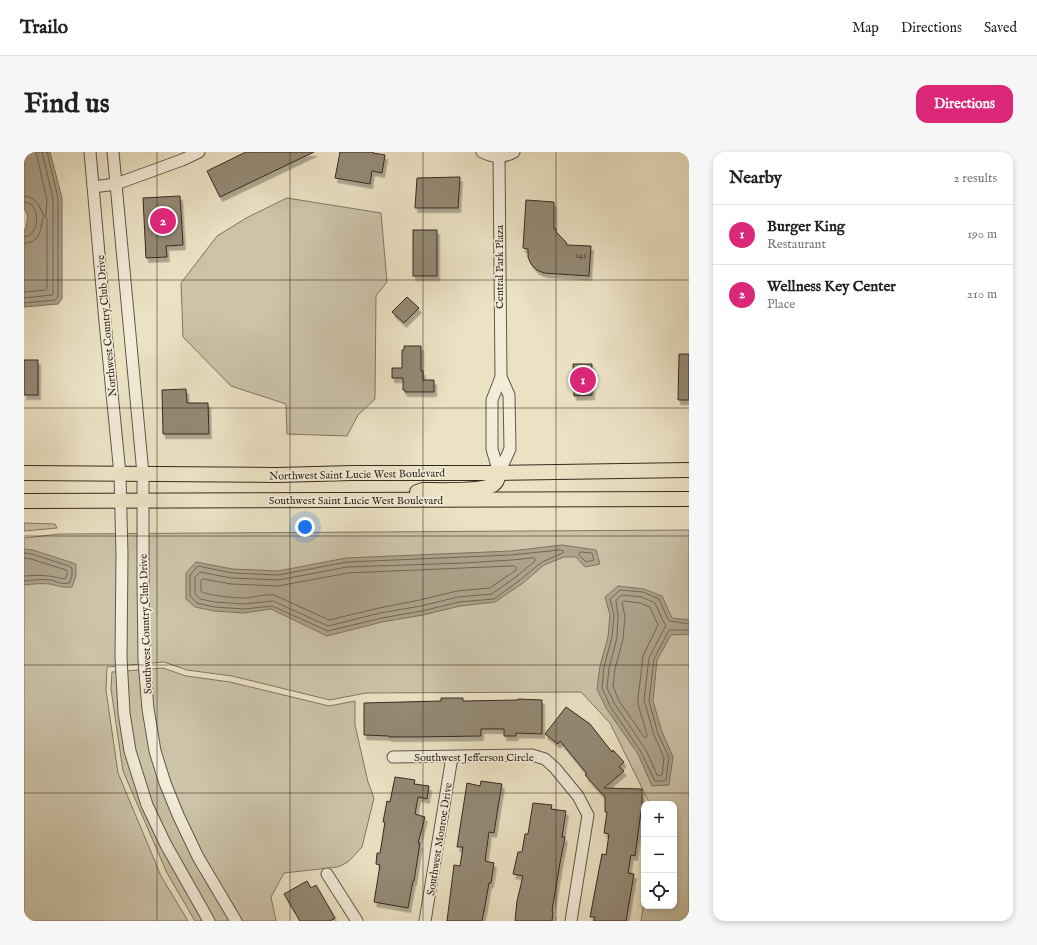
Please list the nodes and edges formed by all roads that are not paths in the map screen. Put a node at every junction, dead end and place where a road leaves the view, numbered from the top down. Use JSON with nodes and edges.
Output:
{"nodes":[{"id":1,"x":90,"y":152,"type":"edge"},
{"id":2,"x":113,"y":152,"type":"edge"},
{"id":3,"x":199,"y":152,"type":"edge"},
{"id":4,"x":482,"y":152,"type":"edge"},
{"id":5,"x":514,"y":152,"type":"edge"},
{"id":6,"x":499,"y":157,"type":"junction"},
{"id":7,"x":116,"y":184,"type":"junction"},
{"id":8,"x":93,"y":187,"type":"junction"},
{"id":9,"x":501,"y":377,"type":"junction"},
{"id":10,"x":689,"y":470,"type":"edge"},
{"id":11,"x":24,"y":473,"type":"edge"},
{"id":12,"x":499,"y":473,"type":"junction"},
{"id":13,"x":120,"y":474,"type":"junction"},
{"id":14,"x":143,"y":474,"type":"junction"},
{"id":15,"x":689,"y":499,"type":"edge"},
{"id":16,"x":121,"y":500,"type":"junction"},
{"id":17,"x":142,"y":500,"type":"junction"},
{"id":18,"x":390,"y":500,"type":"junction"},
{"id":19,"x":24,"y":501,"type":"edge"},
{"id":20,"x":393,"y":757,"type":"dead end"},
{"id":21,"x":452,"y":757,"type":"junction"},
{"id":22,"x":327,"y":874,"type":"dead end"},
{"id":23,"x":208,"y":921,"type":"edge"},
{"id":24,"x":236,"y":921,"type":"edge"},
{"id":25,"x":357,"y":921,"type":"edge"},
{"id":26,"x":426,"y":921,"type":"edge"},
{"id":27,"x":571,"y":921,"type":"edge"}],
"edges":[{"from":1,"to":8,"type":"street","name":"Northwest Country Club Drive"},
{"from":2,"to":7,"type":"street","name":"Northwest Country Club Drive"},
{"from":3,"to":7,"type":"street"},
{"from":4,"to":6,"type":"street"},
{"from":5,"to":6,"type":"street"},
{"from":6,"to":9,"type":"street","name":"Central Park Plaza"},
{"from":7,"to":8,"type":"street"},
{"from":7,"to":14,"type":"street","name":"Northwest Country Club Drive"},
{"from":8,"to":13,"type":"street","name":"Northwest Country Club Drive"},
{"from":9,"to":12,"type":"street","name":"Central Park Plaza"},
{"from":9,"to":12,"type":"street","name":"Central Park Plaza"},
{"from":10,"to":12,"type":"main road","name":"Northwest Saint Lucie West Boulevard"},
{"from":11,"to":13,"type":"main road","name":"Northwest Saint Lucie West Boulevard"},
{"from":12,"to":14,"type":"main road","name":"Northwest Saint Lucie West Boulevard"},
{"from":12,"to":18,"type":"main road"},
{"from":13,"to":14,"type":"main road","name":"Northwest Saint Lucie West Boulevard"},
{"from":13,"to":16,"type":"street","name":"Northwest Country Club Drive"},
{"from":14,"to":17,"type":"street","name":"Northwest Country Club Drive"},
{"from":15,"to":18,"type":"main road","name":"Southwest Saint Lucie West Boulevard"},
{"from":16,"to":17,"type":"main road","name":"Southwest Saint Lucie West Boulevard"},
{"from":16,"to":19,"type":"main road","name":"Southwest Saint Lucie West Boulevard"},
{"from":16,"to":23,"type":"street","name":"Southwest Country Club Drive"},
{"from":17,"to":18,"type":"main road","name":"Southwest Saint Lucie West Boulevard"},
{"from":17,"to":24,"type":"street","name":"Southwest Country Club Drive"},
{"from":20,"to":21,"type":"street","name":"Southwest Jefferson Circle"},
{"from":21,"to":26,"type":"street","name":"Southwest Monroe Drive"},
{"from":21,"to":27,"type":"street","name":"Southwest Jefferson Circle"},
{"from":22,"to":25,"type":"street"}]}
